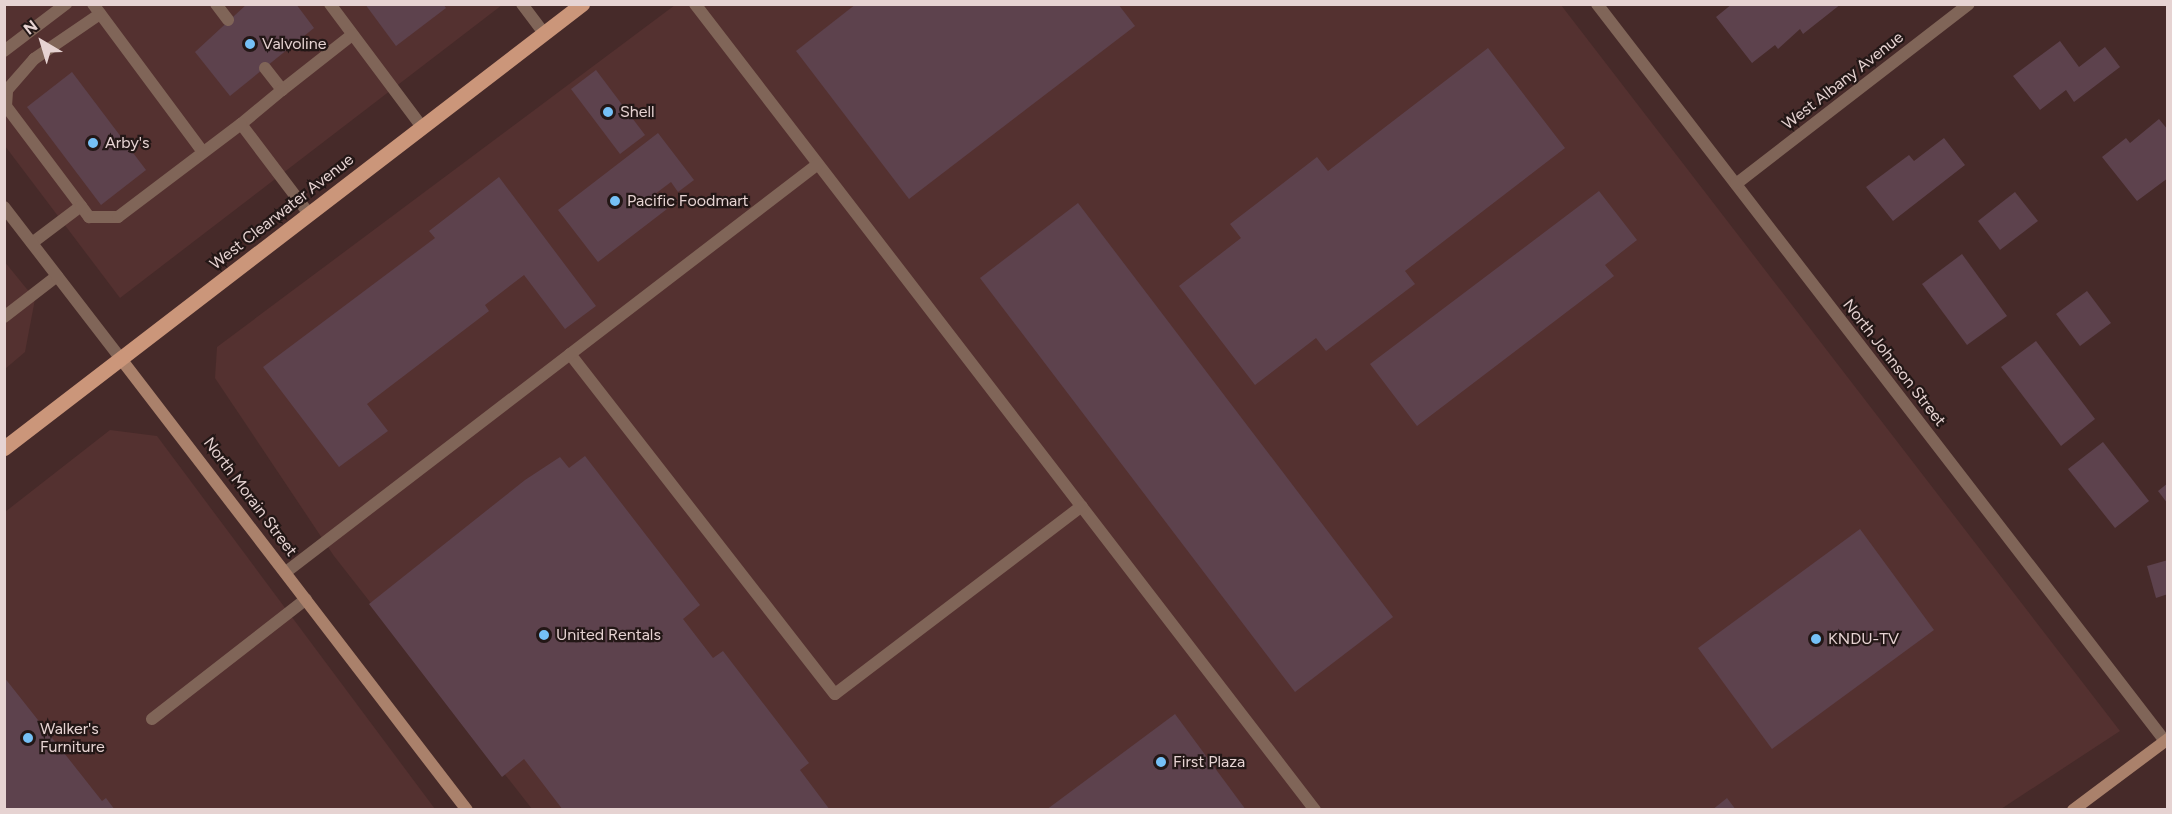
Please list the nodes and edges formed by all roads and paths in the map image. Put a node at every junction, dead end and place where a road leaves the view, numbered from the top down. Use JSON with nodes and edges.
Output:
{"nodes":[{"id":1,"x":66,"y":4,"type":"edge"},
{"id":2,"x":216,"y":4,"type":"edge"},
{"id":3,"x":330,"y":4,"type":"edge"},
{"id":4,"x":522,"y":4,"type":"edge"},
{"id":5,"x":582,"y":4,"type":"edge"},
{"id":6,"x":695,"y":4,"type":"edge"},
{"id":7,"x":1597,"y":4,"type":"edge"},
{"id":8,"x":1970,"y":4,"type":"edge"},
{"id":9,"x":97,"y":9,"type":"edge"},
{"id":10,"x":228,"y":20,"type":"dead end"},
{"id":11,"x":544,"y":33,"type":"junction"},
{"id":12,"x":352,"y":35,"type":"junction"},
{"id":13,"x":4,"y":51,"type":"edge"},
{"id":14,"x":265,"y":68,"type":"dead end"},
{"id":15,"x":282,"y":90,"type":"junction"},
{"id":16,"x":241,"y":124,"type":"junction"},
{"id":17,"x":422,"y":127,"type":"junction"},
{"id":18,"x":203,"y":152,"type":"junction"},
{"id":19,"x":818,"y":164,"type":"junction"},
{"id":20,"x":1736,"y":184,"type":"junction"},
{"id":21,"x":81,"y":206,"type":"junction"},
{"id":22,"x":4,"y":207,"type":"edge"},
{"id":23,"x":309,"y":214,"type":"junction"},
{"id":24,"x":32,"y":243,"type":"junction"},
{"id":25,"x":57,"y":276,"type":"junction"},
{"id":26,"x":4,"y":317,"type":"edge"},
{"id":27,"x":570,"y":354,"type":"junction"},
{"id":28,"x":121,"y":359,"type":"junction"},
{"id":29,"x":4,"y":448,"type":"edge"},
{"id":30,"x":1082,"y":506,"type":"junction"},
{"id":31,"x":286,"y":572,"type":"junction"},
{"id":32,"x":306,"y":599,"type":"junction"},
{"id":33,"x":152,"y":719,"type":"dead end"},
{"id":34,"x":2166,"y":740,"type":"edge"},
{"id":35,"x":466,"y":810,"type":"edge"},
{"id":36,"x":1316,"y":810,"type":"edge"},
{"id":37,"x":2073,"y":810,"type":"edge"}],
"edges":[{"from":1,"to":13,"type":"street"},
{"from":2,"to":10,"type":"street"},
{"from":3,"to":12,"type":"street"},
{"from":4,"to":11,"type":"street"},
{"from":5,"to":11,"type":"main road","name":"West Clearwater Avenue"},
{"from":6,"to":19,"type":"street"},
{"from":7,"to":20,"type":"street","name":"North Johnson Street"},
{"from":8,"to":20,"type":"street","name":"West Albany Avenue"},
{"from":9,"to":18,"type":"street"},
{"from":9,"to":21,"type":"street"},
{"from":11,"to":17,"type":"main road","name":"West Clearwater Avenue"},
{"from":12,"to":15,"type":"street"},
{"from":12,"to":17,"type":"street"},
{"from":14,"to":15,"type":"street"},
{"from":15,"to":16,"type":"street"},
{"from":16,"to":18,"type":"street"},
{"from":16,"to":23,"type":"street"},
{"from":17,"to":23,"type":"main road","name":"West Clearwater Avenue"},
{"from":18,"to":21,"type":"street"},
{"from":19,"to":27,"type":"street"},
{"from":19,"to":30,"type":"street"},
{"from":20,"to":34,"type":"street","name":"North Johnson Street"},
{"from":21,"to":24,"type":"street"},
{"from":22,"to":24,"type":"street","name":"North Morain Street"},
{"from":23,"to":28,"type":"main road","name":"West Clearwater Avenue"},
{"from":24,"to":25,"type":"street","name":"North Morain Street"},
{"from":25,"to":26,"type":"street"},
{"from":25,"to":28,"type":"street","name":"North Morain Street"},
{"from":27,"to":30,"type":"street"},
{"from":27,"to":31,"type":"street"},
{"from":28,"to":29,"type":"main road","name":"West Clearwater Avenue"},
{"from":28,"to":31,"type":"main road","name":"North Morain Street"},
{"from":30,"to":36,"type":"street"},
{"from":31,"to":32,"type":"main road","name":"North Morain Street"},
{"from":32,"to":33,"type":"street"},
{"from":32,"to":35,"type":"main road","name":"North Morain Street"},
{"from":34,"to":37,"type":"main road"}]}
